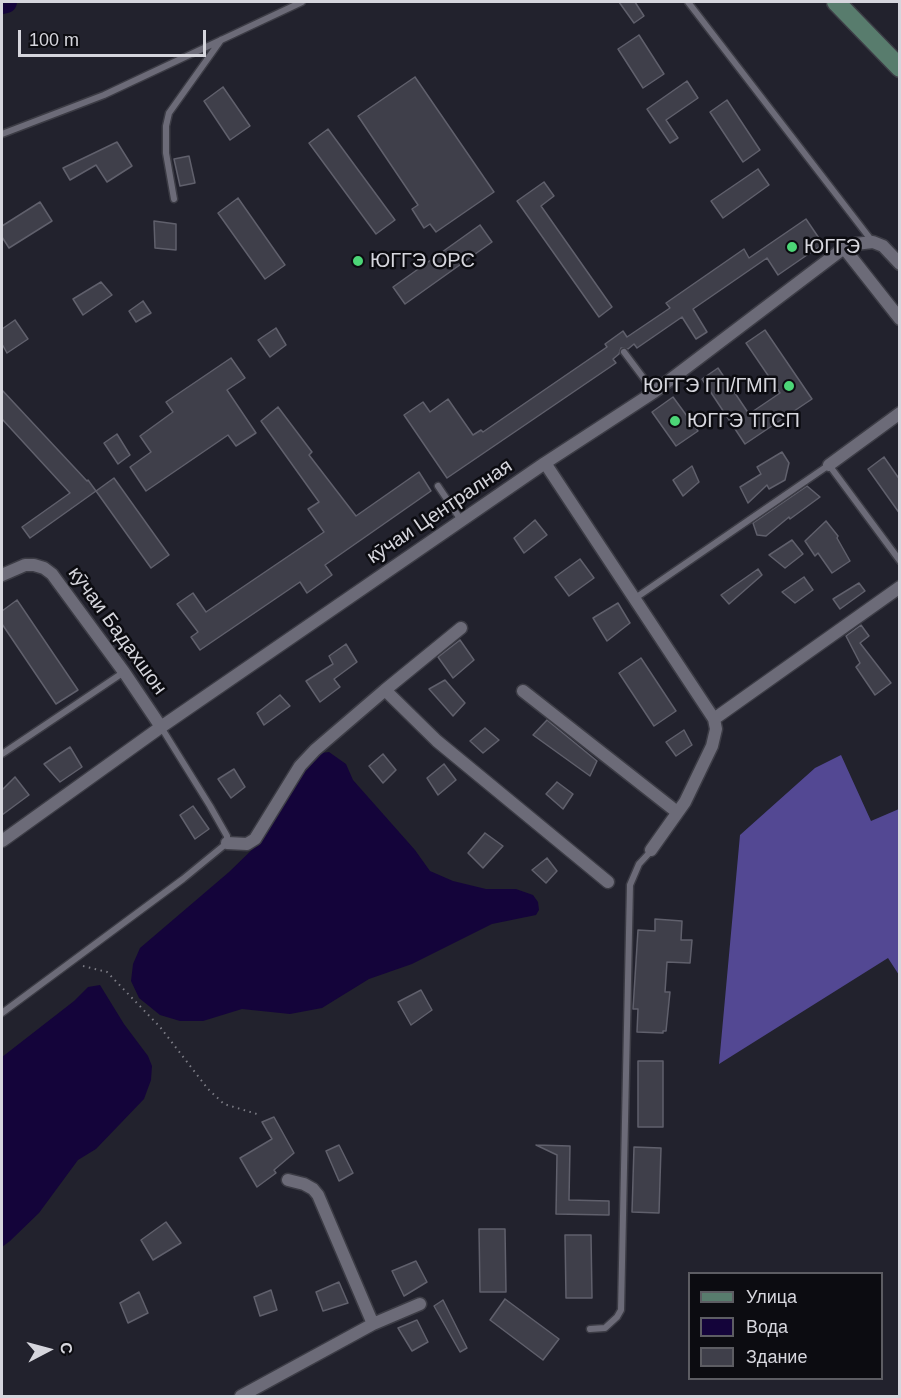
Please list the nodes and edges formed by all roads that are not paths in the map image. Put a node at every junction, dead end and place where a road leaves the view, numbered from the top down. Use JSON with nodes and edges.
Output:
{"nodes":[{"id":1,"x":302,"y":2,"type":"edge"},
{"id":2,"x":688,"y":2,"type":"edge"},
{"id":3,"x":836,"y":2,"type":"edge"},
{"id":4,"x":222,"y":39,"type":"junction"},
{"id":5,"x":900,"y":68,"type":"edge"},
{"id":6,"x":2,"y":134,"type":"edge"},
{"id":7,"x":174,"y":199,"type":"dead end"},
{"id":8,"x":873,"y":242,"type":"junction"},
{"id":9,"x":844,"y":248,"type":"junction"},
{"id":10,"x":900,"y":264,"type":"edge"},
{"id":11,"x":900,"y":319,"type":"edge"},
{"id":12,"x":624,"y":352,"type":"dead end"},
{"id":13,"x":654,"y":392,"type":"junction"},
{"id":14,"x":900,"y":413,"type":"edge"},
{"id":15,"x":545,"y":463,"type":"junction"},
{"id":16,"x":829,"y":465,"type":"junction"},
{"id":17,"x":438,"y":486,"type":"dead end"},
{"id":18,"x":461,"y":521,"type":"junction"},
{"id":19,"x":900,"y":561,"type":"edge"},
{"id":20,"x":2,"y":575,"type":"edge"},
{"id":21,"x":900,"y":587,"type":"edge"},
{"id":22,"x":634,"y":599,"type":"junction"},
{"id":23,"x":461,"y":628,"type":"dead end"},
{"id":24,"x":124,"y":672,"type":"junction"},
{"id":25,"x":386,"y":690,"type":"junction"},
{"id":26,"x":523,"y":691,"type":"dead end"},
{"id":27,"x":714,"y":719,"type":"junction"},
{"id":28,"x":161,"y":727,"type":"junction"},
{"id":29,"x":2,"y":754,"type":"edge"},
{"id":30,"x":677,"y":812,"type":"junction"},
{"id":31,"x":2,"y":841,"type":"edge"},
{"id":32,"x":227,"y":843,"type":"junction"},
{"id":33,"x":651,"y":850,"type":"joint"},
{"id":34,"x":608,"y":882,"type":"dead end"},
{"id":35,"x":2,"y":1013,"type":"edge"},
{"id":36,"x":288,"y":1180,"type":"dead end"},
{"id":37,"x":420,"y":1304,"type":"dead end"},
{"id":38,"x":373,"y":1324,"type":"junction"},
{"id":39,"x":590,"y":1329,"type":"dead end"},
{"id":40,"x":241,"y":1396,"type":"edge"}],
"edges":[{"from":1,"to":4,"type":"lane"},
{"from":2,"to":8,"type":"lane"},
{"from":3,"to":5,"type":"main road"},
{"from":4,"to":6,"type":"lane"},
{"from":4,"to":7,"type":"lane"},
{"from":8,"to":9,"type":"street","name":"кӯчаи Централная"},
{"from":8,"to":10,"type":"street"},
{"from":9,"to":11,"type":"street"},
{"from":9,"to":13,"type":"street","name":"кӯчаи Централная"},
{"from":12,"to":13,"type":"lane"},
{"from":13,"to":15,"type":"street","name":"кӯчаи Централная"},
{"from":14,"to":16,"type":"street"},
{"from":15,"to":18,"type":"street","name":"кӯчаи Централная"},
{"from":15,"to":22,"type":"street"},
{"from":16,"to":19,"type":"lane"},
{"from":16,"to":22,"type":"lane"},
{"from":17,"to":18,"type":"lane"},
{"from":18,"to":28,"type":"street","name":"кӯчаи Централная"},
{"from":20,"to":24,"type":"street","name":"кӯчаи Бадахшон"},
{"from":21,"to":27,"type":"street"},
{"from":22,"to":27,"type":"street"},
{"from":23,"to":25,"type":"street"},
{"from":24,"to":28,"type":"street","name":"кӯчаи Бадахшон"},
{"from":24,"to":29,"type":"lane"},
{"from":25,"to":32,"type":"street"},
{"from":25,"to":34,"type":"street"},
{"from":26,"to":30,"type":"street"},
{"from":27,"to":30,"type":"street"},
{"from":28,"to":31,"type":"street","name":"кӯчаи Централная"},
{"from":28,"to":32,"type":"lane"},
{"from":30,"to":33,"type":"street"},
{"from":32,"to":35,"type":"lane"},
{"from":33,"to":39,"type":"lane"},
{"from":36,"to":38,"type":"street"},
{"from":37,"to":38,"type":"street"},
{"from":38,"to":40,"type":"street"}]}
